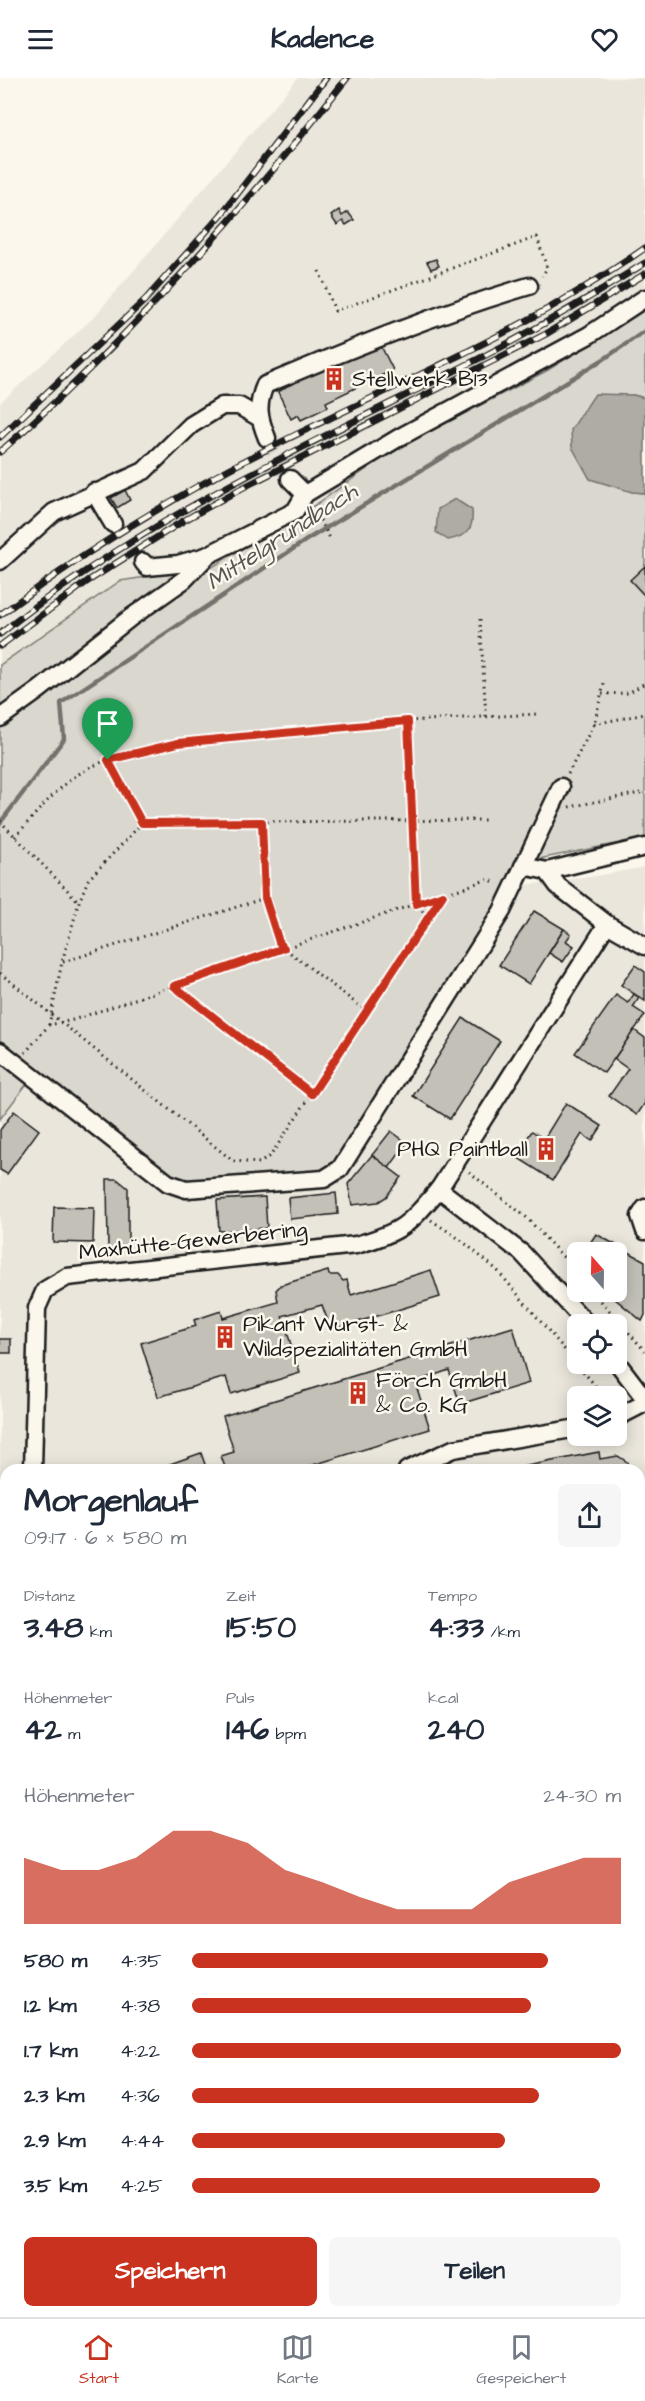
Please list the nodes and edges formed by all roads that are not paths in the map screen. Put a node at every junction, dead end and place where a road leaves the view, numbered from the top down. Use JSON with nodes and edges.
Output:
{"nodes":[{"id":1,"x":529,"y":286,"type":"dead end"},
{"id":2,"x":645,"y":298,"type":"edge"},
{"id":3,"x":265,"y":386,"type":"junction"},
{"id":4,"x":222,"y":406,"type":"junction"},
{"id":5,"x":258,"y":417,"type":"junction"},
{"id":6,"x":267,"y":438,"type":"tunnel mouth"},
{"id":7,"x":290,"y":479,"type":"tunnel mouth"},
{"id":8,"x":94,"y":492,"type":"junction"},
{"id":9,"x":305,"y":494,"type":"junction"},
{"id":10,"x":114,"y":524,"type":"dead end"},
{"id":11,"x":208,"y":555,"type":"junction"},
{"id":12,"x":0,"y":561,"type":"edge"},
{"id":13,"x":143,"y":562,"type":"dead end"},
{"id":14,"x":0,"y":718,"type":"edge"},
{"id":15,"x":561,"y":787,"type":"road end"},
{"id":16,"x":645,"y":847,"type":"edge"},
{"id":17,"x":522,"y":866,"type":"junction"},
{"id":18,"x":547,"y":871,"type":"junction"},
{"id":19,"x":607,"y":924,"type":"junction"},
{"id":20,"x":645,"y":946,"type":"edge"},
{"id":21,"x":0,"y":1051,"type":"edge"},
{"id":22,"x":439,"y":1189,"type":"junction"},
{"id":23,"x":645,"y":1208,"type":"edge"},
{"id":24,"x":645,"y":1231,"type":"edge"},
{"id":25,"x":578,"y":1314,"type":"edge"},
{"id":26,"x":625,"y":1374,"type":"edge"},
{"id":27,"x":645,"y":1401,"type":"edge"},
{"id":28,"x":627,"y":1412,"type":"edge"},
{"id":29,"x":567,"y":1430,"type":"edge"},
{"id":30,"x":33,"y":1464,"type":"edge"},
{"id":31,"x":420,"y":1464,"type":"edge"}],
"edges":[{"from":1,"to":3,"type":"street"},
{"from":2,"to":9,"type":"street"},
{"from":3,"to":4,"type":"street"},
{"from":3,"to":5,"type":"street"},
{"from":4,"to":5,"type":"street"},
{"from":4,"to":8,"type":"street"},
{"from":5,"to":6,"type":"street"},
{"from":7,"to":9,"type":"street"},
{"from":8,"to":10,"type":"street"},
{"from":8,"to":12,"type":"street"},
{"from":9,"to":11,"type":"street"},
{"from":11,"to":13,"type":"street"},
{"from":11,"to":14,"type":"street"},
{"from":15,"to":17,"type":"street"},
{"from":16,"to":18,"type":"street"},
{"from":17,"to":18,"type":"street"},
{"from":17,"to":21,"type":"street"},
{"from":18,"to":19,"type":"street"},
{"from":19,"to":20,"type":"street"},
{"from":19,"to":22,"type":"street","name":"Maxhütte-Gewerbering"},
{"from":22,"to":25,"type":"street"},
{"from":22,"to":30,"type":"street","name":"Maxhütte-Gewerbering"},
{"from":23,"to":24,"type":"street"},
{"from":26,"to":27,"type":"street"},
{"from":27,"to":28,"type":"street"},
{"from":29,"to":31,"type":"street"}]}
